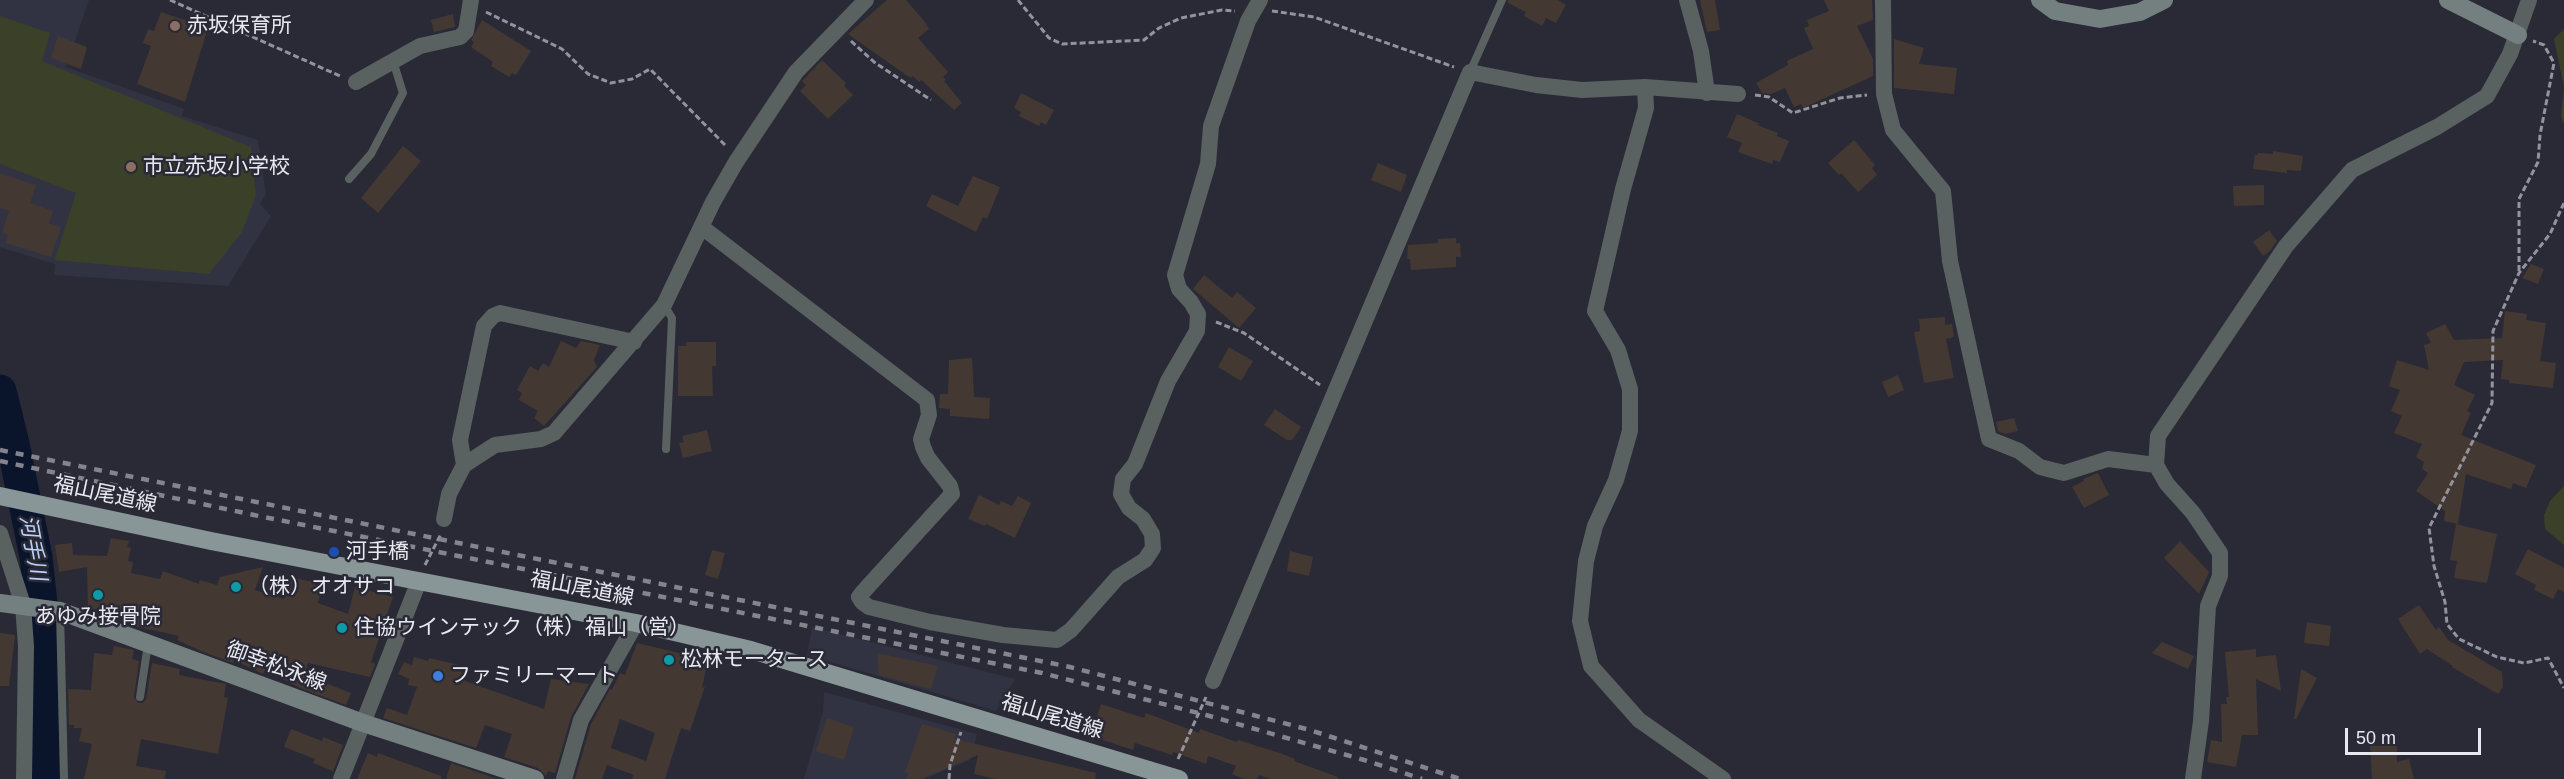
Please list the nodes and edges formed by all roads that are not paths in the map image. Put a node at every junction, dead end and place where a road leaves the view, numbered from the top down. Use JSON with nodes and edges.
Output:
{"nodes":[{"id":1,"x":866,"y":0,"type":"edge"},
{"id":2,"x":1260,"y":0,"type":"edge"},
{"id":3,"x":1502,"y":0,"type":"edge"},
{"id":4,"x":1687,"y":0,"type":"edge"},
{"id":5,"x":1883,"y":0,"type":"edge"},
{"id":6,"x":2040,"y":0,"type":"edge"},
{"id":7,"x":2164,"y":0,"type":"edge"},
{"id":8,"x":2448,"y":0,"type":"edge"},
{"id":9,"x":2529,"y":0,"type":"edge"},
{"id":10,"x":471,"y":2,"type":"edge"},
{"id":11,"x":2518,"y":35,"type":"junction"},
{"id":12,"x":393,"y":61,"type":"junction"},
{"id":13,"x":1470,"y":72,"type":"junction"},
{"id":14,"x":356,"y":82,"type":"road end"},
{"id":15,"x":1646,"y":87,"type":"junction"},
{"id":16,"x":1707,"y":93,"type":"junction"},
{"id":17,"x":1738,"y":94,"type":"road end"},
{"id":18,"x":349,"y":179,"type":"dead end"},
{"id":19,"x":703,"y":228,"type":"junction"},
{"id":20,"x":664,"y":305,"type":"junction"},
{"id":21,"x":634,"y":342,"type":"junction"},
{"id":22,"x":666,"y":449,"type":"dead end"},
{"id":23,"x":464,"y":465,"type":"junction"},
{"id":24,"x":2156,"y":465,"type":"junction"},
{"id":25,"x":1,"y":496,"type":"edge"},
{"id":26,"x":444,"y":519,"type":"dead end"},
{"id":27,"x":0,"y":533,"type":"edge"},
{"id":28,"x":419,"y":581,"type":"junction"},
{"id":29,"x":0,"y":603,"type":"edge"},
{"id":30,"x":27,"y":606,"type":"junction"},
{"id":31,"x":56,"y":611,"type":"junction"},
{"id":32,"x":636,"y":623,"type":"junction"},
{"id":33,"x":147,"y":644,"type":"junction"},
{"id":34,"x":1213,"y":681,"type":"road end"},
{"id":35,"x":140,"y":698,"type":"dead end"},
{"id":36,"x":363,"y":723,"type":"junction"},
{"id":37,"x":1175,"y":778,"type":"edge"},
{"id":38,"x":24,"y":779,"type":"edge"},
{"id":39,"x":64,"y":779,"type":"edge"},
{"id":40,"x":341,"y":779,"type":"edge"},
{"id":41,"x":535,"y":779,"type":"edge"},
{"id":42,"x":564,"y":779,"type":"edge"},
{"id":43,"x":1723,"y":779,"type":"edge"},
{"id":44,"x":2193,"y":779,"type":"edge"}],
"edges":[{"from":1,"to":19,"type":"street"},
{"from":2,"to":19,"type":"street"},
{"from":3,"to":13,"type":"lane"},
{"from":4,"to":16,"type":"street"},
{"from":5,"to":24,"type":"street"},
{"from":6,"to":7,"type":"main road"},
{"from":8,"to":11,"type":"main road"},
{"from":9,"to":11,"type":"street"},
{"from":10,"to":12,"type":"street"},
{"from":11,"to":24,"type":"street"},
{"from":12,"to":14,"type":"street"},
{"from":12,"to":18,"type":"lane"},
{"from":13,"to":15,"type":"street"},
{"from":13,"to":34,"type":"street"},
{"from":15,"to":16,"type":"street"},
{"from":15,"to":43,"type":"street"},
{"from":16,"to":17,"type":"street"},
{"from":19,"to":20,"type":"street"},
{"from":20,"to":21,"type":"street"},
{"from":20,"to":22,"type":"lane"},
{"from":21,"to":23,"type":"street"},
{"from":21,"to":23,"type":"street"},
{"from":23,"to":26,"type":"street"},
{"from":24,"to":44,"type":"street"},
{"from":25,"to":28,"type":"main road","name":"福山尾道線"},
{"from":27,"to":30,"type":"street"},
{"from":28,"to":32,"type":"main road","name":"福山尾道線"},
{"from":28,"to":36,"type":"street"},
{"from":29,"to":30,"type":"main road","name":"御幸松永線"},
{"from":30,"to":31,"type":"main road","name":"御幸松永線"},
{"from":30,"to":38,"type":"street"},
{"from":31,"to":33,"type":"main road","name":"御幸松永線"},
{"from":31,"to":39,"type":"lane"},
{"from":32,"to":37,"type":"main road","name":"福山尾道線"},
{"from":32,"to":42,"type":"street"},
{"from":33,"to":35,"type":"lane"},
{"from":33,"to":36,"type":"main road","name":"御幸松永線"},
{"from":36,"to":40,"type":"street"},
{"from":36,"to":41,"type":"main road","name":"御幸松永線"}]}
